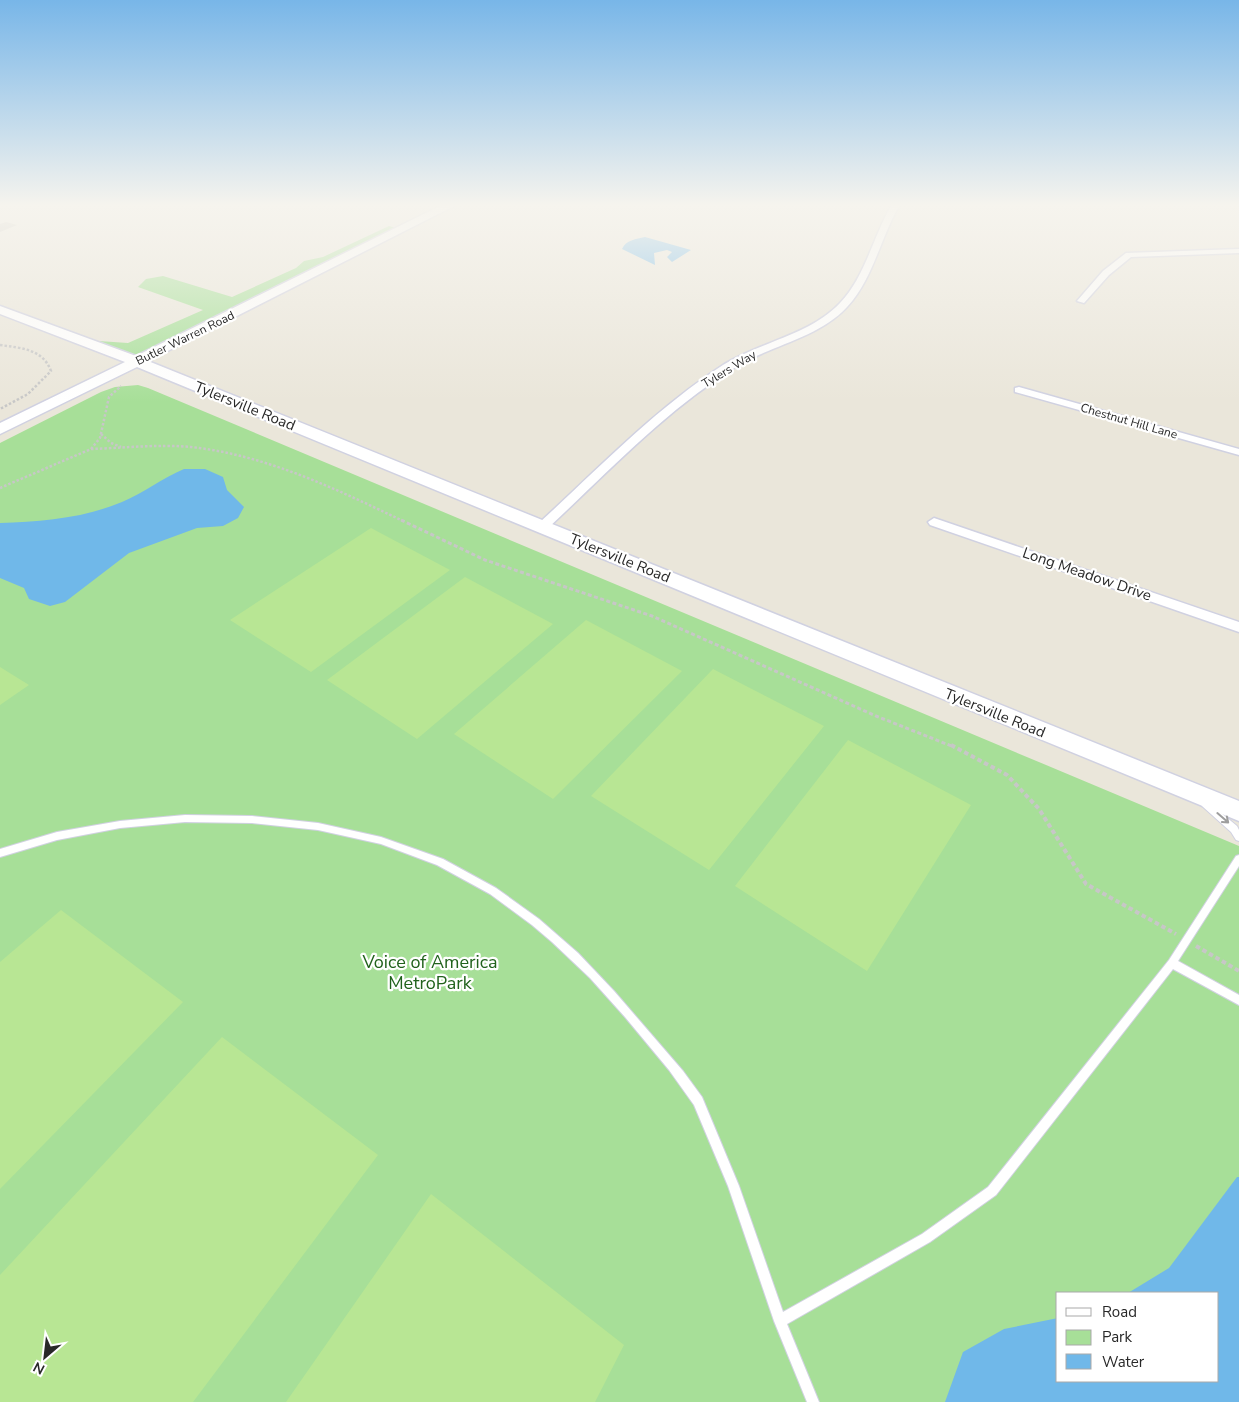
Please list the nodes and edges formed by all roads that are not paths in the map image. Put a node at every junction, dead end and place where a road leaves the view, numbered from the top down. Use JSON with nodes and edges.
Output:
{"nodes":[{"id":1,"x":316,"y":271,"type":"edge"},
{"id":2,"x":866,"y":271,"type":"edge"},
{"id":3,"x":1108,"y":271,"type":"edge"},
{"id":4,"x":1081,"y":301,"type":"dead end"},
{"id":5,"x":0,"y":310,"type":"edge"},
{"id":6,"x":137,"y":361,"type":"junction"},
{"id":7,"x":1019,"y":390,"type":"dead end"},
{"id":8,"x":0,"y":429,"type":"edge"},
{"id":9,"x":1239,"y":452,"type":"edge"},
{"id":10,"x":934,"y":522,"type":"dead end"},
{"id":11,"x":543,"y":526,"type":"junction"},
{"id":12,"x":1239,"y":627,"type":"edge"},
{"id":13,"x":1173,"y":784,"type":"junction"},
{"id":14,"x":1239,"y":810,"type":"edge"},
{"id":15,"x":1239,"y":837,"type":"edge"},
{"id":16,"x":0,"y":852,"type":"edge"},
{"id":17,"x":1239,"y":859,"type":"edge"},
{"id":18,"x":1172,"y":963,"type":"junction"},
{"id":19,"x":1239,"y":1000,"type":"edge"},
{"id":20,"x":780,"y":1321,"type":"junction"},
{"id":21,"x":813,"y":1402,"type":"edge"}],
"edges":[{"from":1,"to":6,"type":"main road","name":"Butler Warren Road"},
{"from":2,"to":11,"type":"street","name":"Tylers Way"},
{"from":3,"to":4,"type":"street"},
{"from":5,"to":6,"type":"main road","name":"Tylersville Road"},
{"from":6,"to":8,"type":"main road","name":"Butler Warren Road"},
{"from":6,"to":11,"type":"main road","name":"Tylersville Road"},
{"from":7,"to":9,"type":"street","name":"Chestnut Hill Lane"},
{"from":10,"to":12,"type":"street","name":"Long Meadow Drive"},
{"from":11,"to":13,"type":"main road","name":"Tylersville Road"},
{"from":13,"to":14,"type":"main road","name":"Tylersville Road"},
{"from":13,"to":15,"type":"lane","one_way":true},
{"from":16,"to":20,"type":"lane"},
{"from":17,"to":18,"type":"lane"},
{"from":18,"to":19,"type":"lane"},
{"from":18,"to":20,"type":"lane"},
{"from":20,"to":21,"type":"lane"}]}
